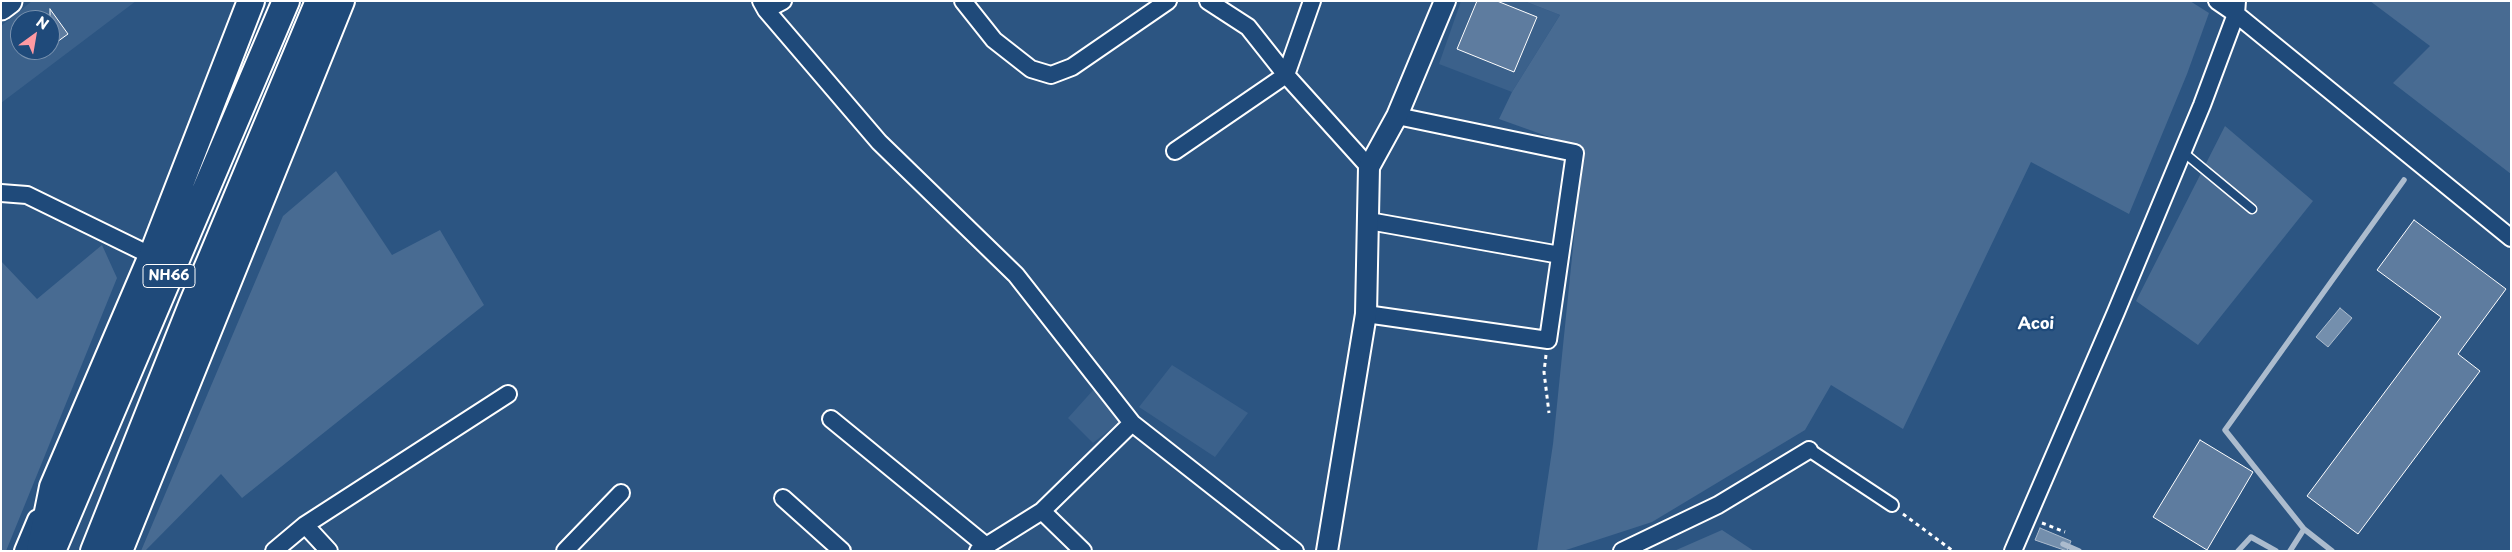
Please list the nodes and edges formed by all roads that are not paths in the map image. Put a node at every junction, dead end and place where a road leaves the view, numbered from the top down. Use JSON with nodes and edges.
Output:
{"nodes":[{"id":1,"x":9,"y":1,"type":"edge"},
{"id":2,"x":250,"y":1,"type":"edge"},
{"id":3,"x":286,"y":1,"type":"edge"},
{"id":4,"x":319,"y":1,"type":"edge"},
{"id":5,"x":342,"y":1,"type":"edge"},
{"id":6,"x":783,"y":1,"type":"edge"},
{"id":7,"x":963,"y":1,"type":"edge"},
{"id":8,"x":1168,"y":1,"type":"edge"},
{"id":9,"x":1208,"y":1,"type":"edge"},
{"id":10,"x":1312,"y":1,"type":"edge"},
{"id":11,"x":1445,"y":1,"type":"edge"},
{"id":12,"x":2216,"y":1,"type":"edge"},
{"id":13,"x":763,"y":6,"type":"edge"},
{"id":14,"x":1,"y":7,"type":"edge"},
{"id":15,"x":2237,"y":8,"type":"edge"},
{"id":16,"x":1286,"y":75,"type":"junction"},
{"id":17,"x":1397,"y":116,"type":"junction"},
{"id":18,"x":1175,"y":151,"type":"dead end"},
{"id":19,"x":2183,"y":152,"type":"junction"},
{"id":20,"x":1369,"y":167,"type":"junction"},
{"id":21,"x":1,"y":193,"type":"edge"},
{"id":22,"x":2252,"y":208,"type":"dead end"},
{"id":23,"x":1369,"y":221,"type":"junction"},
{"id":24,"x":2511,"y":238,"type":"edge"},
{"id":25,"x":1560,"y":255,"type":"junction"},
{"id":26,"x":152,"y":256,"type":"junction"},
{"id":27,"x":1366,"y":314,"type":"junction"},
{"id":28,"x":508,"y":394,"type":"dead end"},
{"id":29,"x":831,"y":419,"type":"dead end"},
{"id":30,"x":1132,"y":423,"type":"junction"},
{"id":31,"x":1809,"y":450,"type":"joint"},
{"id":32,"x":52,"y":487,"type":"junction"},
{"id":33,"x":621,"y":493,"type":"dead end"},
{"id":34,"x":783,"y":498,"type":"dead end"},
{"id":35,"x":1892,"y":505,"type":"road end"},
{"id":36,"x":1042,"y":511,"type":"junction"},
{"id":37,"x":305,"y":525,"type":"junction"},
{"id":38,"x":982,"y":548,"type":"edge"},
{"id":39,"x":25,"y":551,"type":"edge"},
{"id":40,"x":40,"y":551,"type":"edge"},
{"id":41,"x":52,"y":551,"type":"edge"},
{"id":42,"x":94,"y":551,"type":"edge"},
{"id":43,"x":118,"y":551,"type":"edge"},
{"id":44,"x":274,"y":551,"type":"edge"},
{"id":45,"x":329,"y":551,"type":"edge"},
{"id":46,"x":565,"y":551,"type":"edge"},
{"id":47,"x":842,"y":551,"type":"edge"},
{"id":48,"x":1083,"y":551,"type":"edge"},
{"id":49,"x":1295,"y":551,"type":"edge"},
{"id":50,"x":1327,"y":551,"type":"edge"},
{"id":51,"x":1622,"y":551,"type":"edge"},
{"id":52,"x":2013,"y":551,"type":"edge"}],
"edges":[{"from":1,"to":14,"type":"main road"},
{"from":2,"to":26,"type":"highway"},
{"from":3,"to":41,"type":"highway","number":"NH66"},
{"from":4,"to":42,"type":"highway","number":"NH66"},
{"from":5,"to":43,"type":"highway"},
{"from":6,"to":13,"type":"street"},
{"from":7,"to":8,"type":"street"},
{"from":9,"to":16,"type":"street"},
{"from":10,"to":16,"type":"street"},
{"from":11,"to":17,"type":"street"},
{"from":12,"to":15,"type":"street"},
{"from":13,"to":30,"type":"street"},
{"from":15,"to":19,"type":"street"},
{"from":15,"to":24,"type":"street"},
{"from":16,"to":18,"type":"street"},
{"from":16,"to":20,"type":"street"},
{"from":17,"to":20,"type":"street"},
{"from":17,"to":25,"type":"street"},
{"from":19,"to":22,"type":"lane"},
{"from":19,"to":52,"type":"street"},
{"from":20,"to":23,"type":"street"},
{"from":21,"to":26,"type":"street"},
{"from":23,"to":25,"type":"street"},
{"from":23,"to":27,"type":"street"},
{"from":25,"to":27,"type":"street"},
{"from":26,"to":32,"type":"highway"},
{"from":27,"to":50,"type":"street"},
{"from":28,"to":37,"type":"street"},
{"from":29,"to":38,"type":"street"},
{"from":30,"to":36,"type":"street"},
{"from":30,"to":49,"type":"street"},
{"from":31,"to":35,"type":"street"},
{"from":31,"to":51,"type":"street"},
{"from":32,"to":39,"type":"street"},
{"from":32,"to":40,"type":"highway"},
{"from":33,"to":46,"type":"street"},
{"from":34,"to":47,"type":"street"},
{"from":36,"to":38,"type":"street"},
{"from":36,"to":48,"type":"street"},
{"from":37,"to":44,"type":"street"},
{"from":37,"to":45,"type":"street"}]}
